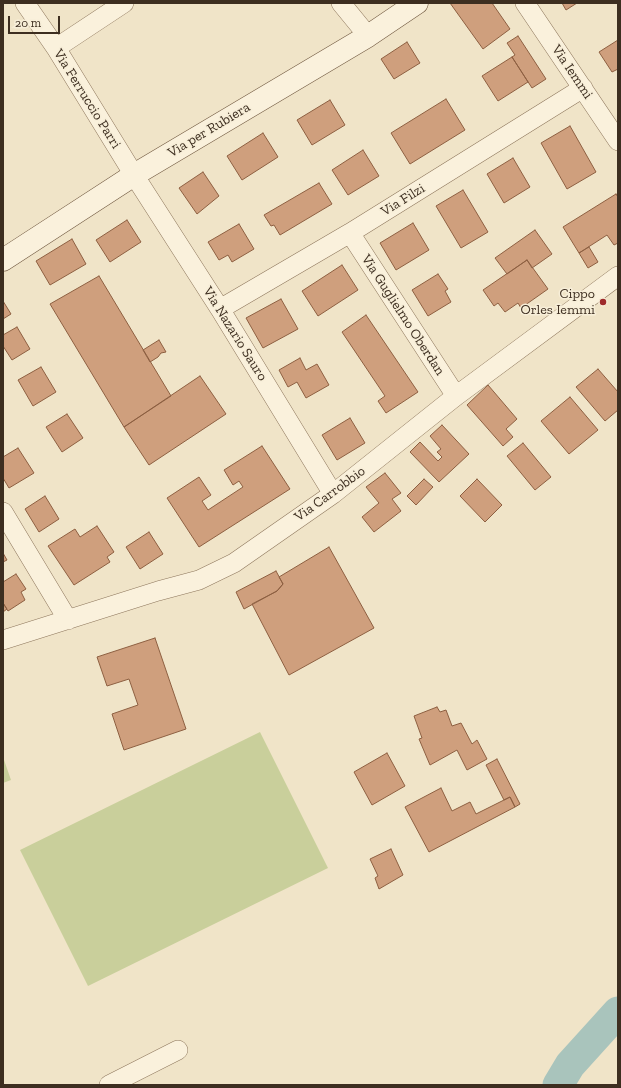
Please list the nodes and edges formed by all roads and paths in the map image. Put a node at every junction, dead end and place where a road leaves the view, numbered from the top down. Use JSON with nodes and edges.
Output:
{"nodes":[{"id":1,"x":25,"y":3,"type":"edge"},
{"id":2,"x":124,"y":3,"type":"edge"},
{"id":3,"x":341,"y":3,"type":"edge"},
{"id":4,"x":417,"y":3,"type":"edge"},
{"id":5,"x":525,"y":3,"type":"edge"},
{"id":6,"x":368,"y":36,"type":"junction"},
{"id":7,"x":56,"y":48,"type":"junction"},
{"id":8,"x":583,"y":88,"type":"junction"},
{"id":9,"x":618,"y":141,"type":"edge"},
{"id":10,"x":134,"y":175,"type":"junction"},
{"id":11,"x":350,"y":233,"type":"junction"},
{"id":12,"x":3,"y":260,"type":"edge"},
{"id":13,"x":618,"y":276,"type":"edge"},
{"id":14,"x":220,"y":309,"type":"junction"},
{"id":15,"x":456,"y":396,"type":"junction"},
{"id":16,"x":334,"y":494,"type":"junction"},
{"id":17,"x":3,"y":512,"type":"edge"},
{"id":18,"x":68,"y":620,"type":"junction"},
{"id":19,"x":3,"y":640,"type":"edge"},
{"id":20,"x":178,"y":1050,"type":"dead end"},
{"id":21,"x":109,"y":1085,"type":"edge"}],
"edges":[{"from":1,"to":7,"type":"street","name":"Via Ferruccio Parri"},
{"from":2,"to":7,"type":"street"},
{"from":3,"to":6,"type":"street"},
{"from":4,"to":6,"type":"street","name":"Via per Rubiera"},
{"from":5,"to":8,"type":"street","name":"Via Iemmi"},
{"from":6,"to":10,"type":"street","name":"Via per Rubiera"},
{"from":7,"to":10,"type":"street","name":"Via Ferruccio Parri"},
{"from":8,"to":9,"type":"street","name":"Via Iemmi"},
{"from":8,"to":11,"type":"street","name":"Via Filzi"},
{"from":10,"to":12,"type":"street","name":"Via per Rubiera"},
{"from":10,"to":14,"type":"street","name":"Via Nazario Sauro"},
{"from":11,"to":14,"type":"street","name":"Via Filzi"},
{"from":11,"to":15,"type":"street","name":"Via Guglielmo Oberdan"},
{"from":13,"to":15,"type":"street","name":"Via Carrobbio"},
{"from":14,"to":16,"type":"street","name":"Via Nazario Sauro"},
{"from":15,"to":16,"type":"street","name":"Via Carrobbio"},
{"from":16,"to":18,"type":"street","name":"Via Carrobbio"},
{"from":17,"to":18,"type":"street"},
{"from":18,"to":19,"type":"street","name":"Via Carrobbio"},
{"from":20,"to":21,"type":"street"}]}
